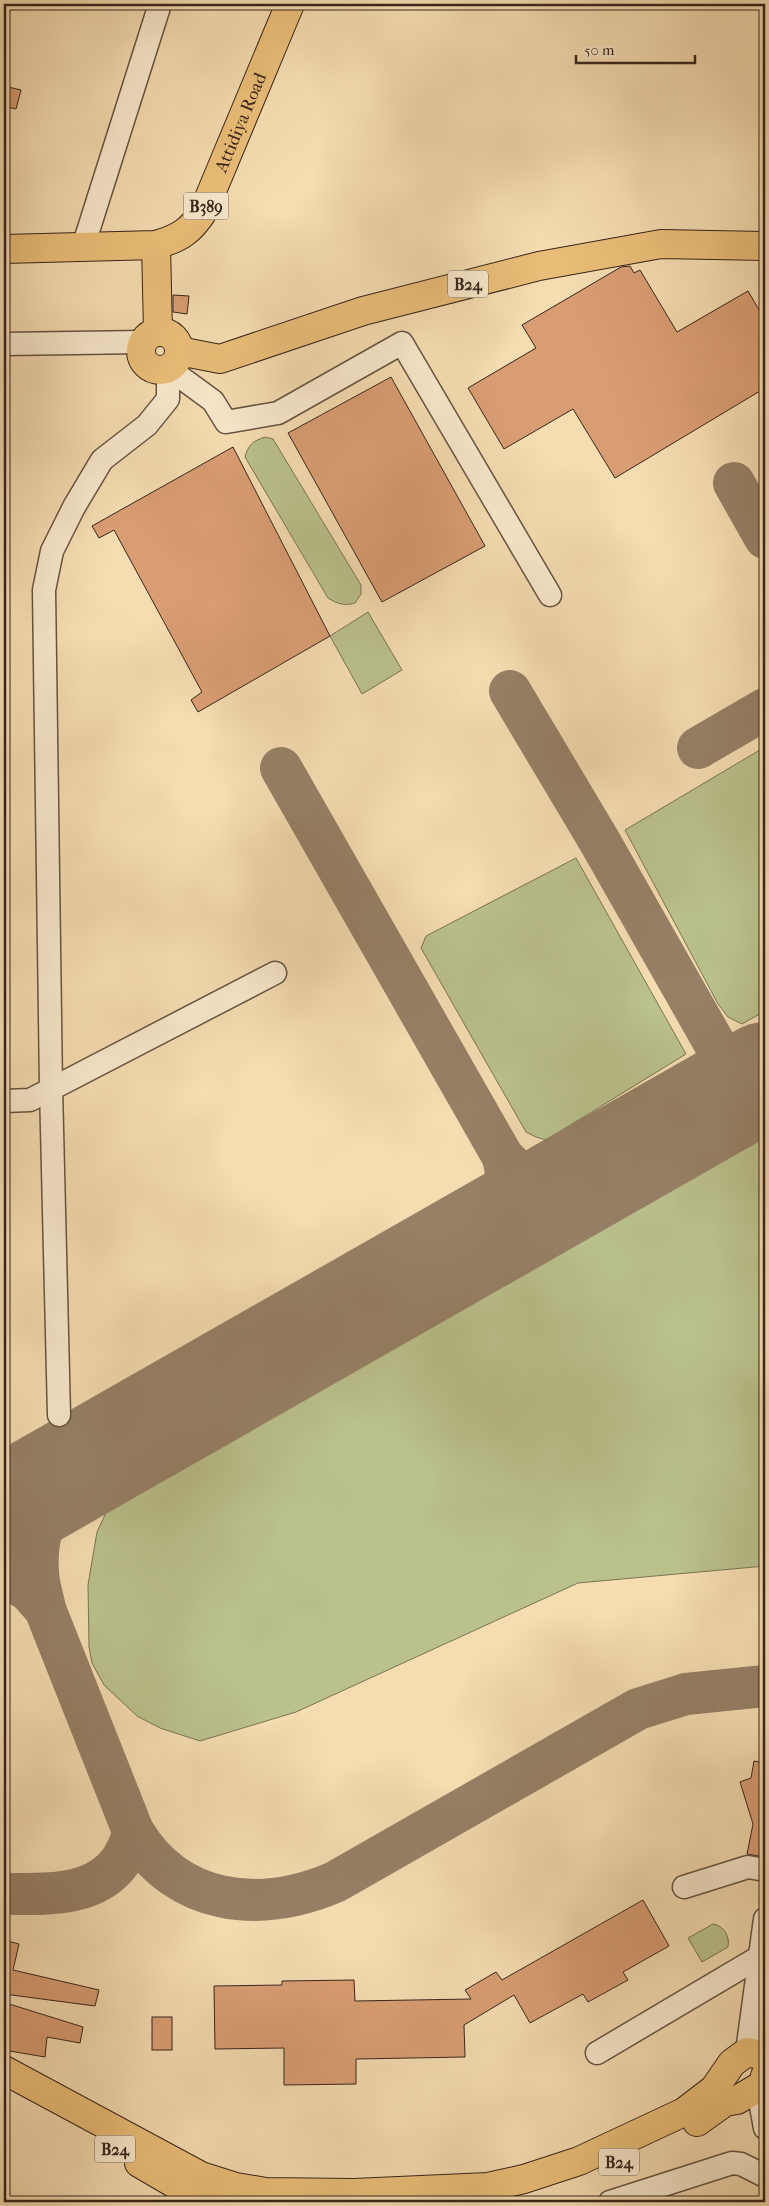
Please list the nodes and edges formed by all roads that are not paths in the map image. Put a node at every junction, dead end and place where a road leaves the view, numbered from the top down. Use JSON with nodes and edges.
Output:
{"nodes":[{"id":1,"x":160,"y":4,"type":"edge"},
{"id":2,"x":290,"y":4,"type":"edge"},
{"id":3,"x":156,"y":245,"type":"junction"},
{"id":4,"x":765,"y":246,"type":"edge"},
{"id":5,"x":83,"y":247,"type":"junction"},
{"id":6,"x":4,"y":249,"type":"edge"},
{"id":7,"x":150,"y":337,"type":"junction"},
{"id":8,"x":4,"y":344,"type":"edge"},
{"id":9,"x":174,"y":360,"type":"junction"},
{"id":10,"x":550,"y":595,"type":"dead end"},
{"id":11,"x":275,"y":974,"type":"dead end"},
{"id":12,"x":51,"y":1088,"type":"junction"},
{"id":13,"x":4,"y":1101,"type":"edge"},
{"id":14,"x":59,"y":1415,"type":"dead end"},
{"id":15,"x":765,"y":1870,"type":"edge"},
{"id":16,"x":684,"y":1887,"type":"dead end"},
{"id":17,"x":765,"y":1919,"type":"edge"},
{"id":18,"x":761,"y":1956,"type":"junction"},
{"id":19,"x":597,"y":2054,"type":"dead end"},
{"id":20,"x":761,"y":2067,"type":"edge"},
{"id":21,"x":4,"y":2070,"type":"edge"},
{"id":22,"x":4,"y":2085,"type":"edge"},
{"id":23,"x":726,"y":2097,"type":"junction"},
{"id":24,"x":765,"y":2129,"type":"edge"},
{"id":25,"x":765,"y":2176,"type":"edge"},
{"id":26,"x":231,"y":2202,"type":"edge"},
{"id":27,"x":504,"y":2202,"type":"edge"},
{"id":28,"x":610,"y":2202,"type":"edge"}],
"edges":[{"from":1,"to":5,"type":"street"},
{"from":2,"to":3,"type":"main road","name":"Attidiya Road","number":"B389"},
{"from":3,"to":5,"type":"main road","name":"Attidiya Road","number":"B389"},
{"from":3,"to":7,"type":"main road"},
{"from":4,"to":9,"type":"main road","number":"B24"},
{"from":5,"to":6,"type":"main road","name":"Attidiya Road","number":"B389"},
{"from":7,"to":8,"type":"street"},
{"from":7,"to":9,"type":"main road"},
{"from":9,"to":10,"type":"street"},
{"from":9,"to":12,"type":"street"},
{"from":11,"to":12,"type":"street"},
{"from":12,"to":13,"type":"street"},
{"from":12,"to":14,"type":"street"},
{"from":15,"to":16,"type":"street"},
{"from":17,"to":18,"type":"street"},
{"from":18,"to":19,"type":"street"},
{"from":18,"to":20,"type":"street"},
{"from":20,"to":23,"type":"main road","number":"B24"},
{"from":20,"to":23,"type":"main road","number":"B24"},
{"from":20,"to":24,"type":"street"},
{"from":21,"to":23,"type":"main road","number":"B24"},
{"from":22,"to":26,"type":"main road","number":"B24"},
{"from":23,"to":24,"type":"street"},
{"from":23,"to":27,"type":"main road","number":"B24"},
{"from":25,"to":28,"type":"street"}]}
